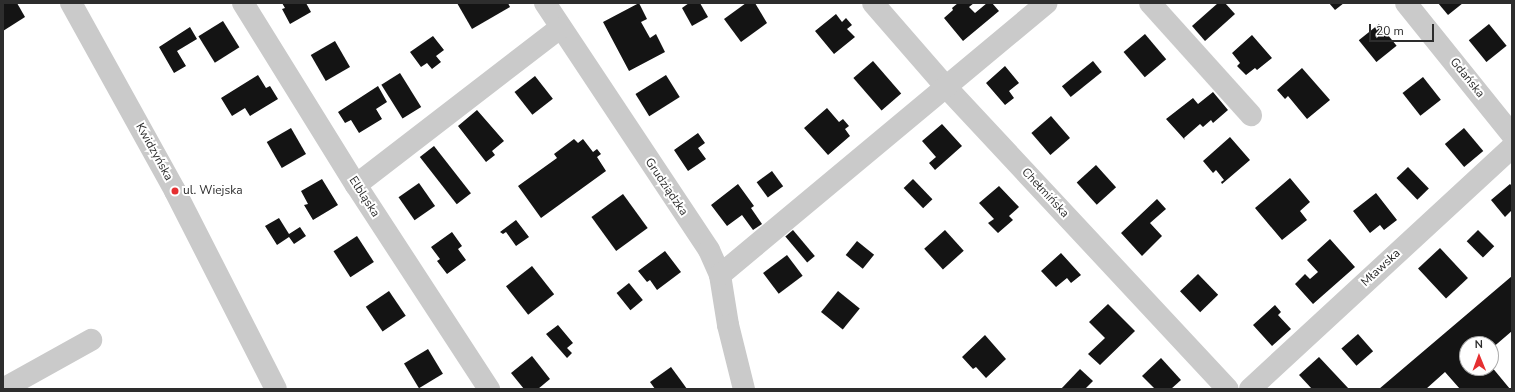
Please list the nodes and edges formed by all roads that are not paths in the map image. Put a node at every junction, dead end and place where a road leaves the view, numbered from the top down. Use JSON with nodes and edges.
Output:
{"nodes":[{"id":1,"x":71,"y":3,"type":"edge"},
{"id":2,"x":243,"y":3,"type":"edge"},
{"id":3,"x":545,"y":3,"type":"edge"},
{"id":4,"x":873,"y":3,"type":"edge"},
{"id":5,"x":1046,"y":3,"type":"edge"},
{"id":6,"x":1150,"y":3,"type":"edge"},
{"id":7,"x":1406,"y":3,"type":"edge"},
{"id":8,"x":560,"y":28,"type":"junction"},
{"id":9,"x":946,"y":87,"type":"junction"},
{"id":10,"x":1251,"y":115,"type":"dead end"},
{"id":11,"x":1512,"y":134,"type":"edge"},
{"id":12,"x":1512,"y":147,"type":"edge"},
{"id":13,"x":356,"y":185,"type":"junction"},
{"id":14,"x":720,"y":275,"type":"junction"},
{"id":15,"x":91,"y":340,"type":"dead end"},
{"id":16,"x":1220,"y":386,"type":"edge"},
{"id":17,"x":3,"y":389,"type":"edge"},
{"id":18,"x":276,"y":389,"type":"edge"},
{"id":19,"x":489,"y":389,"type":"edge"},
{"id":20,"x":744,"y":389,"type":"edge"},
{"id":21,"x":1250,"y":389,"type":"edge"}],
"edges":[{"from":1,"to":18,"type":"street","name":"Kwidzyńska"},
{"from":2,"to":13,"type":"street","name":"Elbląska"},
{"from":3,"to":8,"type":"street","name":"Grudziądzka"},
{"from":4,"to":9,"type":"street","name":"Chełmińska"},
{"from":5,"to":9,"type":"street"},
{"from":6,"to":10,"type":"street"},
{"from":7,"to":11,"type":"street","name":"Gdańska"},
{"from":8,"to":13,"type":"street"},
{"from":8,"to":14,"type":"street","name":"Grudziądzka"},
{"from":9,"to":14,"type":"street"},
{"from":9,"to":16,"type":"street","name":"Chełmińska"},
{"from":12,"to":21,"type":"street","name":"Mławska"},
{"from":13,"to":19,"type":"street","name":"Elbląska"},
{"from":14,"to":20,"type":"street","name":"Grudziądzka"},
{"from":15,"to":17,"type":"street"}]}
